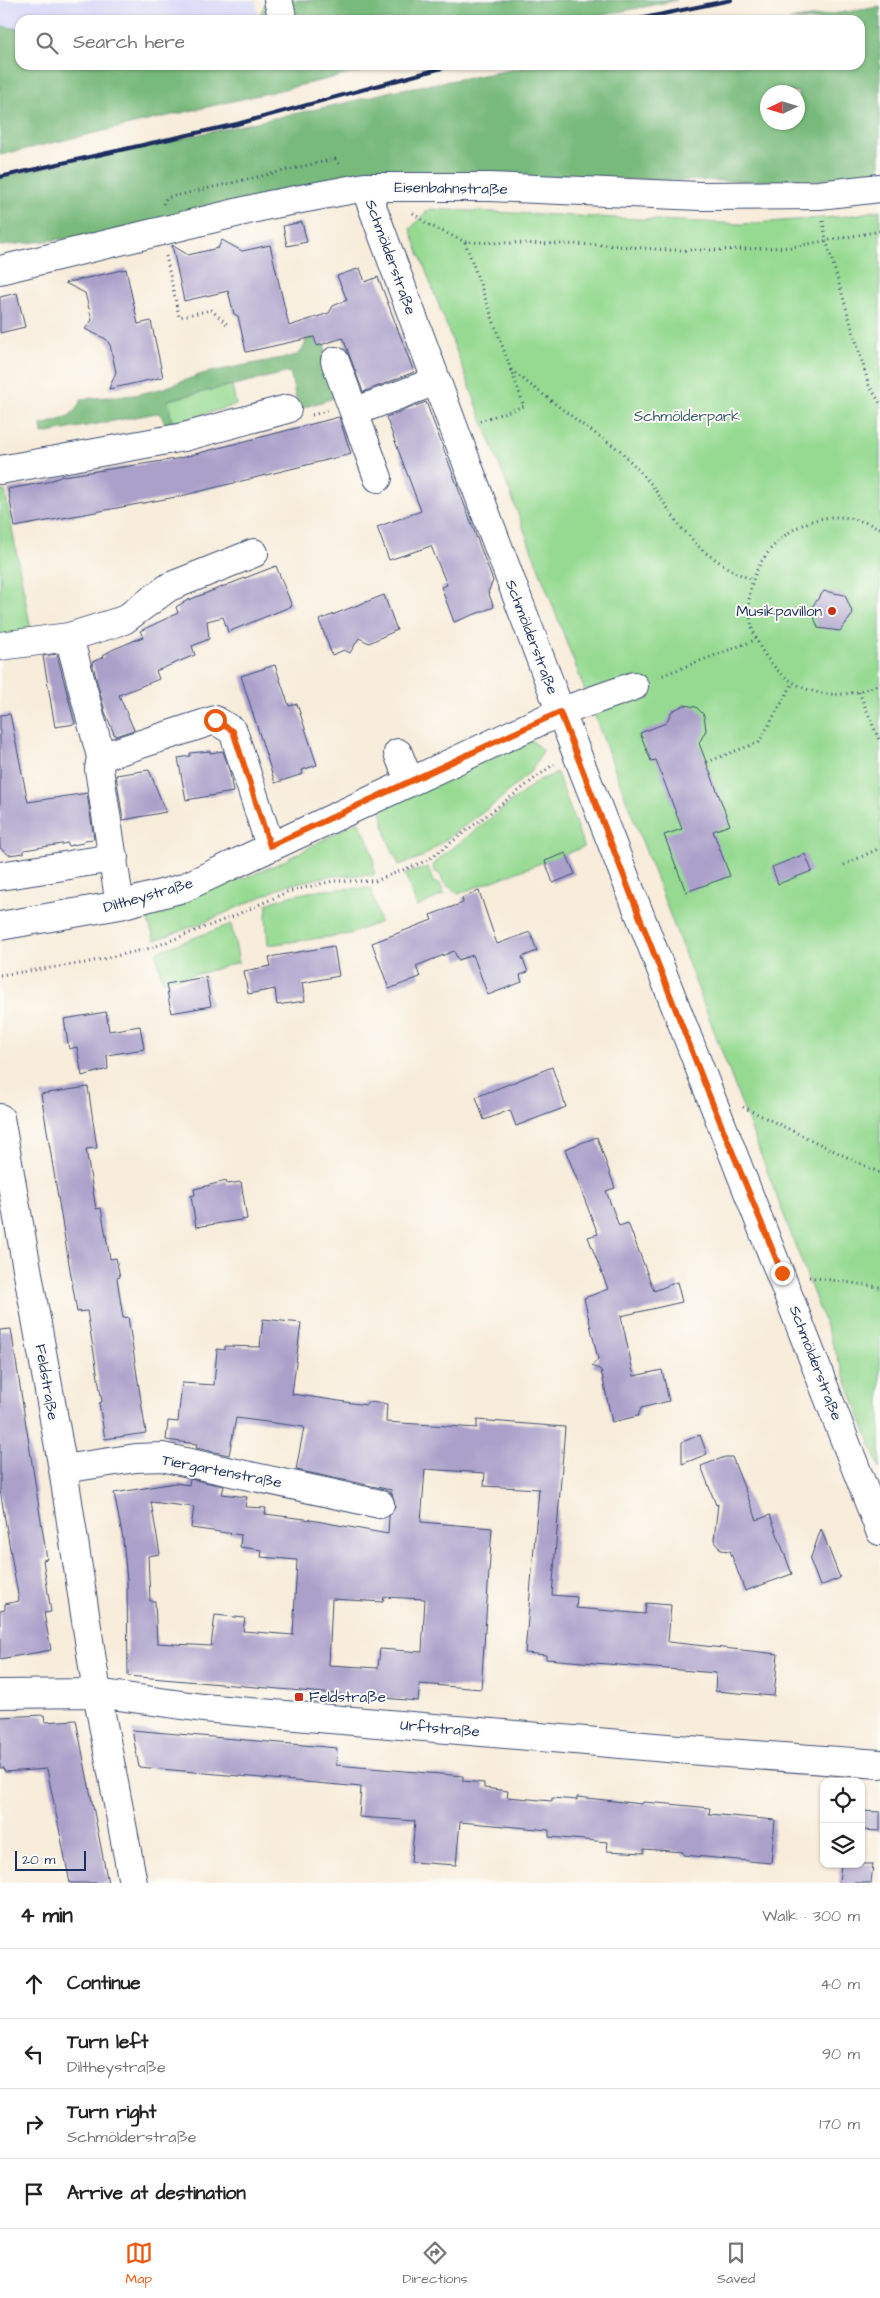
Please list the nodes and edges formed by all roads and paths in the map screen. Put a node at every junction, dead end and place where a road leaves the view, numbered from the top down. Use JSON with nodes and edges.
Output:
{"nodes":[{"id":1,"x":278,"y":0,"type":"edge"},
{"id":2,"x":282,"y":15,"type":"edge"},
{"id":3,"x":335,"y":159,"type":"dead end"},
{"id":4,"x":297,"y":167,"type":"dead end"},
{"id":5,"x":366,"y":187,"type":"junction"},
{"id":6,"x":880,"y":188,"type":"edge"},
{"id":7,"x":819,"y":195,"type":"junction"},
{"id":8,"x":161,"y":230,"type":"junction"},
{"id":9,"x":880,"y":231,"type":"edge"},
{"id":10,"x":826,"y":240,"type":"junction"},
{"id":11,"x":0,"y":270,"type":"edge"},
{"id":12,"x":228,"y":325,"type":"dead end"},
{"id":13,"x":335,"y":361,"type":"dead end"},
{"id":14,"x":511,"y":370,"type":"junction"},
{"id":15,"x":436,"y":381,"type":"junction"},
{"id":16,"x":880,"y":403,"type":"edge"},
{"id":17,"x":287,"y":409,"type":"dead end"},
{"id":18,"x":354,"y":412,"type":"junction"},
{"id":19,"x":454,"y":430,"type":"junction"},
{"id":20,"x":0,"y":470,"type":"edge"},
{"id":21,"x":378,"y":478,"type":"dead end"},
{"id":22,"x":880,"y":528,"type":"edge"},
{"id":23,"x":254,"y":553,"type":"dead end"},
{"id":24,"x":753,"y":580,"type":"junction"},
{"id":25,"x":69,"y":637,"type":"junction"},
{"id":26,"x":755,"y":640,"type":"junction"},
{"id":27,"x":0,"y":646,"type":"edge"},
{"id":28,"x":793,"y":682,"type":"junction"},
{"id":29,"x":880,"y":684,"type":"edge"},
{"id":30,"x":634,"y":686,"type":"joint"},
{"id":31,"x":859,"y":692,"type":"junction"},
{"id":32,"x":560,"y":712,"type":"junction"},
{"id":33,"x":880,"y":742,"type":"edge"},
{"id":34,"x":575,"y":750,"type":"junction"},
{"id":35,"x":398,"y":753,"type":"dead end"},
{"id":36,"x":101,"y":756,"type":"junction"},
{"id":37,"x":707,"y":762,"type":"dead end"},
{"id":38,"x":409,"y":781,"type":"junction"},
{"id":39,"x":270,"y":846,"type":"junction"},
{"id":40,"x":880,"y":848,"type":"edge"},
{"id":41,"x":114,"y":858,"type":"junction"},
{"id":42,"x":844,"y":865,"type":"dead end"},
{"id":43,"x":0,"y":876,"type":"edge"},
{"id":44,"x":120,"y":905,"type":"junction"},
{"id":45,"x":0,"y":926,"type":"edge"},
{"id":46,"x":0,"y":975,"type":"edge"},
{"id":47,"x":742,"y":1107,"type":"dead end"},
{"id":48,"x":0,"y":1118,"type":"edge"},
{"id":49,"x":880,"y":1173,"type":"edge"},
{"id":50,"x":6,"y":1188,"type":"edge"},
{"id":51,"x":782,"y":1273,"type":"junction"},
{"id":52,"x":880,"y":1287,"type":"edge"},
{"id":53,"x":63,"y":1469,"type":"junction"},
{"id":54,"x":380,"y":1504,"type":"dead end"},
{"id":55,"x":880,"y":1531,"type":"edge"},
{"id":56,"x":97,"y":1693,"type":"junction"},
{"id":57,"x":0,"y":1694,"type":"edge"},
{"id":58,"x":880,"y":1764,"type":"edge"},
{"id":59,"x":133,"y":1883,"type":"edge"}],
"edges":[{"from":1,"to":2,"type":"street"},
{"from":3,"to":4,"type":"path"},
{"from":5,"to":7,"type":"street","name":"Eisenbahnstraße"},
{"from":5,"to":8,"type":"street","name":"Eisenbahnstraße"},
{"from":5,"to":15,"type":"street","name":"Schmölderstraße"},
{"from":6,"to":7,"type":"street","name":"Eisenbahnstraße"},
{"from":7,"to":10,"type":"path"},
{"from":8,"to":11,"type":"street","name":"Eisenbahnstraße"},
{"from":8,"to":12,"type":"path"},
{"from":9,"to":10,"type":"path"},
{"from":10,"to":14,"type":"path"},
{"from":10,"to":16,"type":"path"},
{"from":13,"to":18,"type":"street"},
{"from":14,"to":19,"type":"path"},
{"from":14,"to":24,"type":"path"},
{"from":15,"to":18,"type":"street"},
{"from":15,"to":19,"type":"street","name":"Schmölderstraße"},
{"from":17,"to":20,"type":"street"},
{"from":18,"to":21,"type":"street"},
{"from":19,"to":32,"type":"street","name":"Schmölderstraße"},
{"from":22,"to":24,"type":"path"},
{"from":23,"to":25,"type":"street"},
{"from":24,"to":26,"type":"path"},
{"from":25,"to":27,"type":"street"},
{"from":25,"to":36,"type":"street"},
{"from":26,"to":28,"type":"path"},
{"from":26,"to":30,"type":"path"},
{"from":28,"to":31,"type":"path"},
{"from":28,"to":37,"type":"path"},
{"from":29,"to":31,"type":"path"},
{"from":30,"to":32,"type":"street","name":"Diltheystraße"},
{"from":31,"to":33,"type":"path"},
{"from":32,"to":34,"type":"street","name":"Schmölderstraße"},
{"from":32,"to":38,"type":"street","name":"Diltheystraße"},
{"from":34,"to":46,"type":"path"},
{"from":34,"to":51,"type":"street","name":"Schmölderstraße"},
{"from":35,"to":38,"type":"street"},
{"from":36,"to":39,"type":"street"},
{"from":36,"to":41,"type":"street"},
{"from":38,"to":39,"type":"street","name":"Diltheystraße"},
{"from":39,"to":44,"type":"street","name":"Diltheystraße"},
{"from":40,"to":42,"type":"path"},
{"from":41,"to":43,"type":"street"},
{"from":41,"to":44,"type":"street"},
{"from":44,"to":45,"type":"street","name":"Diltheystraße"},
{"from":47,"to":49,"type":"path"},
{"from":48,"to":50,"type":"street","name":"Feldstraße"},
{"from":50,"to":53,"type":"street","name":"Feldstraße"},
{"from":51,"to":52,"type":"path"},
{"from":51,"to":55,"type":"street","name":"Schmölderstraße"},
{"from":53,"to":54,"type":"street","name":"Tiergartenstraße"},
{"from":53,"to":56,"type":"street","name":"Feldstraße"},
{"from":56,"to":57,"type":"street","name":"Urftstraße"},
{"from":56,"to":58,"type":"street","name":"Urftstraße"},
{"from":56,"to":59,"type":"street","name":"Feldstraße"}]}
